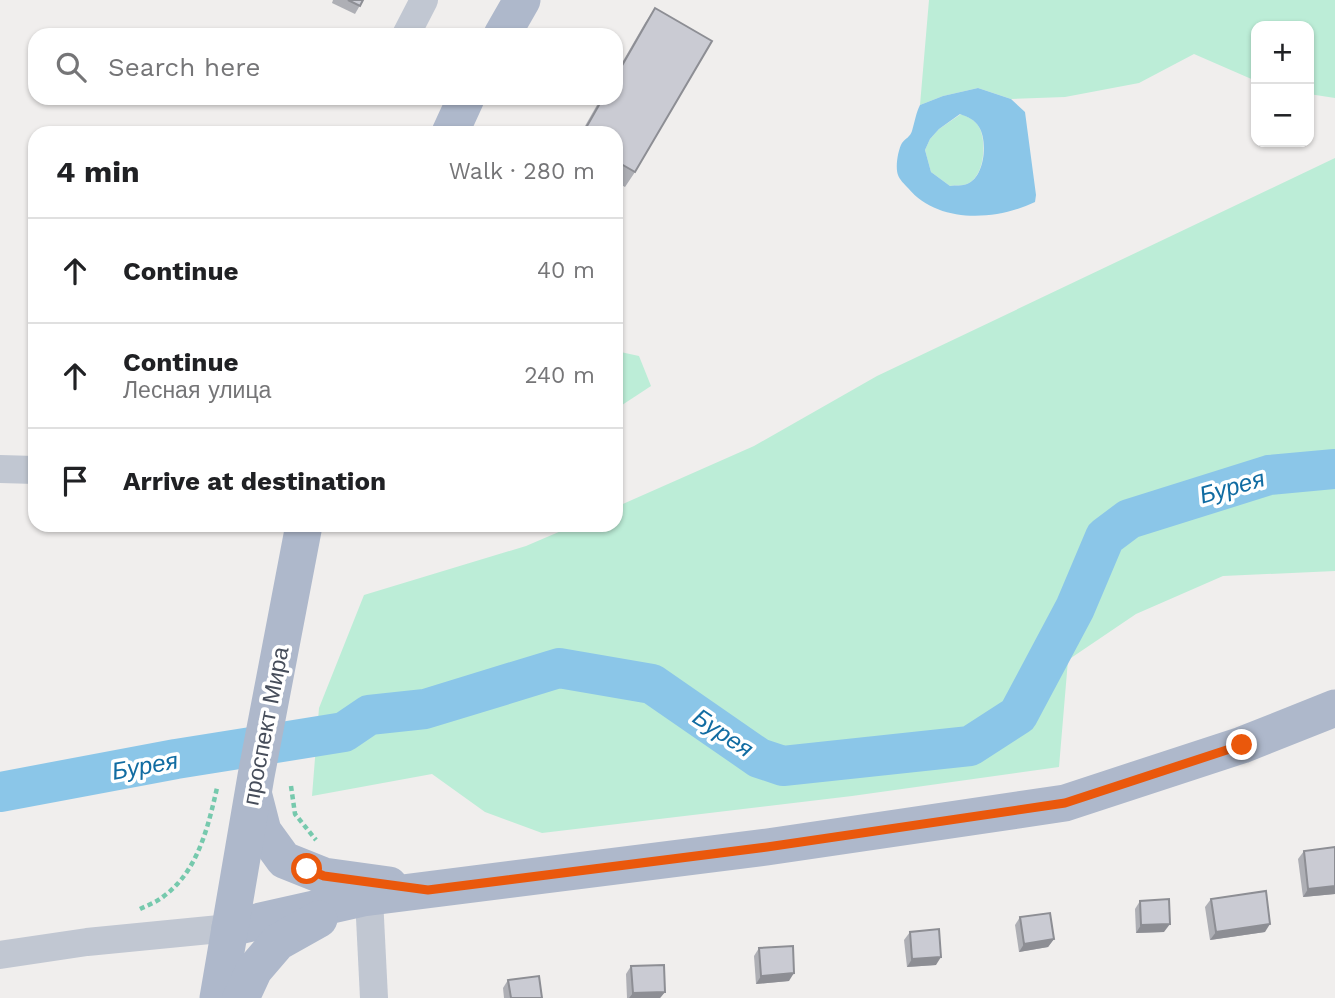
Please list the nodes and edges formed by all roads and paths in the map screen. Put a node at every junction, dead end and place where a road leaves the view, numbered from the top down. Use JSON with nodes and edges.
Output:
{"nodes":[{"id":1,"x":424,"y":0,"type":"edge"},
{"id":2,"x":522,"y":0,"type":"edge"},
{"id":3,"x":410,"y":28,"type":"edge"},
{"id":4,"x":506,"y":28,"type":"edge"},
{"id":5,"x":0,"y":469,"type":"edge"},
{"id":6,"x":28,"y":470,"type":"edge"},
{"id":7,"x":303,"y":532,"type":"edge"},
{"id":8,"x":1335,"y":708,"type":"edge"},
{"id":9,"x":254,"y":783,"type":"junction"},
{"id":10,"x":291,"y":786,"type":"dead end"},
{"id":11,"x":217,"y":788,"type":"dead end"},
{"id":12,"x":323,"y":844,"type":"dead end"},
{"id":13,"x":428,"y":890,"type":"junction"},
{"id":14,"x":360,"y":899,"type":"junction"},
{"id":15,"x":140,"y":909,"type":"dead end"},
{"id":16,"x":230,"y":928,"type":"junction"},
{"id":17,"x":0,"y":956,"type":"edge"},
{"id":18,"x":218,"y":998,"type":"edge"},
{"id":19,"x":241,"y":998,"type":"edge"},
{"id":20,"x":374,"y":998,"type":"edge"}],
"edges":[{"from":1,"to":3,"type":"street"},
{"from":2,"to":4,"type":"main road"},
{"from":5,"to":6,"type":"street"},
{"from":7,"to":9,"type":"main road","name":"проспект Мира"},
{"from":8,"to":13,"type":"main road"},
{"from":9,"to":13,"type":"main road"},
{"from":9,"to":16,"type":"main road","name":"проспект Мира"},
{"from":10,"to":12,"type":"path"},
{"from":11,"to":15,"type":"path"},
{"from":13,"to":14,"type":"main road"},
{"from":14,"to":16,"type":"main road"},
{"from":14,"to":19,"type":"main road"},
{"from":14,"to":20,"type":"street"},
{"from":16,"to":17,"type":"street"},
{"from":16,"to":18,"type":"main road","name":"проспект Мира"}]}
